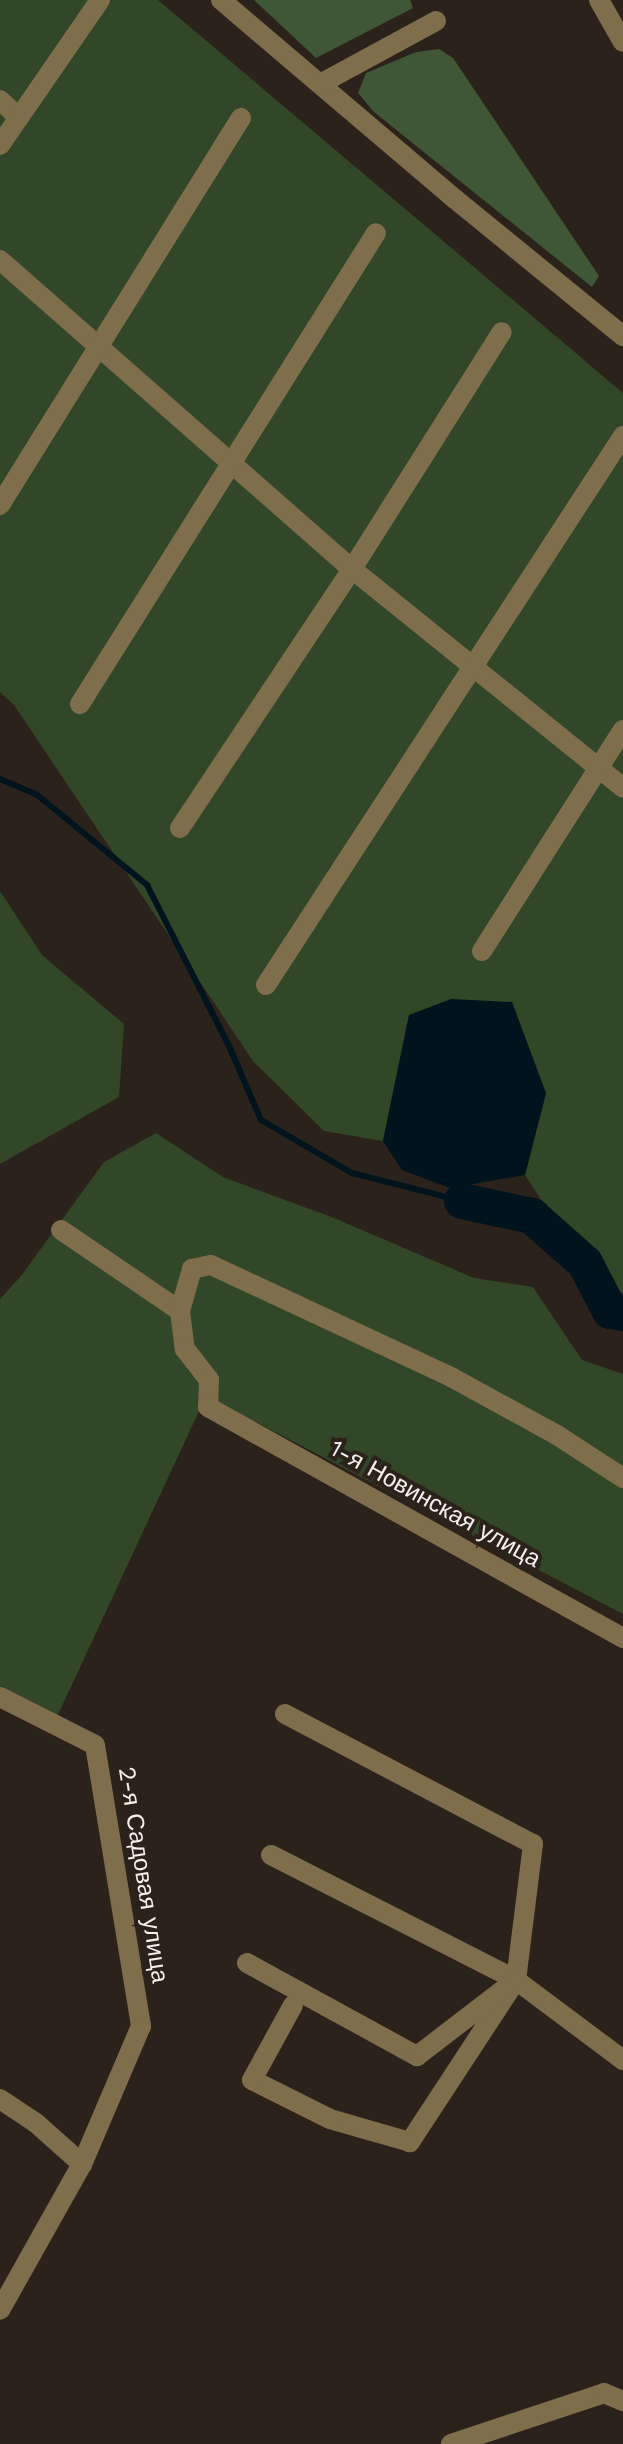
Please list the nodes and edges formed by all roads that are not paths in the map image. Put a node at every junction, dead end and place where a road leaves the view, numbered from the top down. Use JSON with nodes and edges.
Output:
{"nodes":[{"id":1,"x":221,"y":0,"type":"edge"},
{"id":2,"x":599,"y":0,"type":"edge"},
{"id":3,"x":89,"y":5,"type":"edge"},
{"id":4,"x":436,"y":21,"type":"dead end"},
{"id":5,"x":623,"y":42,"type":"edge"},
{"id":6,"x":320,"y":84,"type":"junction"},
{"id":7,"x":0,"y":100,"type":"edge"},
{"id":8,"x":19,"y":118,"type":"junction"},
{"id":9,"x":241,"y":118,"type":"dead end"},
{"id":10,"x":0,"y":145,"type":"edge"},
{"id":11,"x":376,"y":233,"type":"dead end"},
{"id":12,"x":0,"y":260,"type":"edge"},
{"id":13,"x":502,"y":332,"type":"dead end"},
{"id":14,"x":623,"y":336,"type":"edge"},
{"id":15,"x":98,"y":347,"type":"junction"},
{"id":16,"x":623,"y":436,"type":"edge"},
{"id":17,"x":233,"y":465,"type":"junction"},
{"id":18,"x":0,"y":505,"type":"edge"},
{"id":19,"x":352,"y":569,"type":"junction"},
{"id":20,"x":473,"y":667,"type":"junction"},
{"id":21,"x":80,"y":704,"type":"dead end"},
{"id":22,"x":623,"y":730,"type":"edge"},
{"id":23,"x":598,"y":768,"type":"junction"},
{"id":24,"x":623,"y":788,"type":"edge"},
{"id":25,"x":180,"y":828,"type":"dead end"},
{"id":26,"x":482,"y":951,"type":"dead end"},
{"id":27,"x":266,"y":985,"type":"dead end"},
{"id":28,"x":61,"y":1230,"type":"dead end"},
{"id":29,"x":180,"y":1311,"type":"junction"},
{"id":30,"x":623,"y":1478,"type":"edge"},
{"id":31,"x":623,"y":1638,"type":"edge"},
{"id":32,"x":0,"y":1697,"type":"edge"},
{"id":33,"x":285,"y":1714,"type":"dead end"},
{"id":34,"x":271,"y":1855,"type":"dead end"},
{"id":35,"x":247,"y":1963,"type":"dead end"},
{"id":36,"x":516,"y":1980,"type":"junction"},
{"id":37,"x":293,"y":2005,"type":"dead end"},
{"id":38,"x":623,"y":2060,"type":"edge"},
{"id":39,"x":0,"y":2099,"type":"edge"},
{"id":40,"x":82,"y":2164,"type":"junction"},
{"id":41,"x":0,"y":2310,"type":"edge"},
{"id":42,"x":623,"y":2401,"type":"edge"},
{"id":43,"x":451,"y":2444,"type":"edge"}],
"edges":[{"from":1,"to":6,"type":"street"},
{"from":2,"to":5,"type":"street"},
{"from":3,"to":8,"type":"street"},
{"from":4,"to":6,"type":"street"},
{"from":6,"to":14,"type":"street"},
{"from":7,"to":8,"type":"street"},
{"from":8,"to":10,"type":"street"},
{"from":9,"to":15,"type":"street"},
{"from":11,"to":17,"type":"street"},
{"from":12,"to":15,"type":"street"},
{"from":13,"to":19,"type":"street"},
{"from":15,"to":17,"type":"street"},
{"from":15,"to":18,"type":"street"},
{"from":16,"to":20,"type":"street"},
{"from":17,"to":19,"type":"street"},
{"from":17,"to":21,"type":"street"},
{"from":19,"to":20,"type":"street"},
{"from":19,"to":25,"type":"street"},
{"from":20,"to":23,"type":"street"},
{"from":20,"to":27,"type":"street"},
{"from":22,"to":23,"type":"street"},
{"from":23,"to":24,"type":"street"},
{"from":23,"to":26,"type":"street"},
{"from":28,"to":29,"type":"street"},
{"from":29,"to":30,"type":"street"},
{"from":29,"to":31,"type":"street","name":"1-я Новинская улица"},
{"from":32,"to":40,"type":"street","name":"2-я Садовая улица"},
{"from":33,"to":36,"type":"street"},
{"from":34,"to":36,"type":"street"},
{"from":35,"to":36,"type":"street"},
{"from":36,"to":37,"type":"street"},
{"from":36,"to":38,"type":"street"},
{"from":39,"to":40,"type":"street"},
{"from":40,"to":41,"type":"street"},
{"from":42,"to":43,"type":"street"}]}
